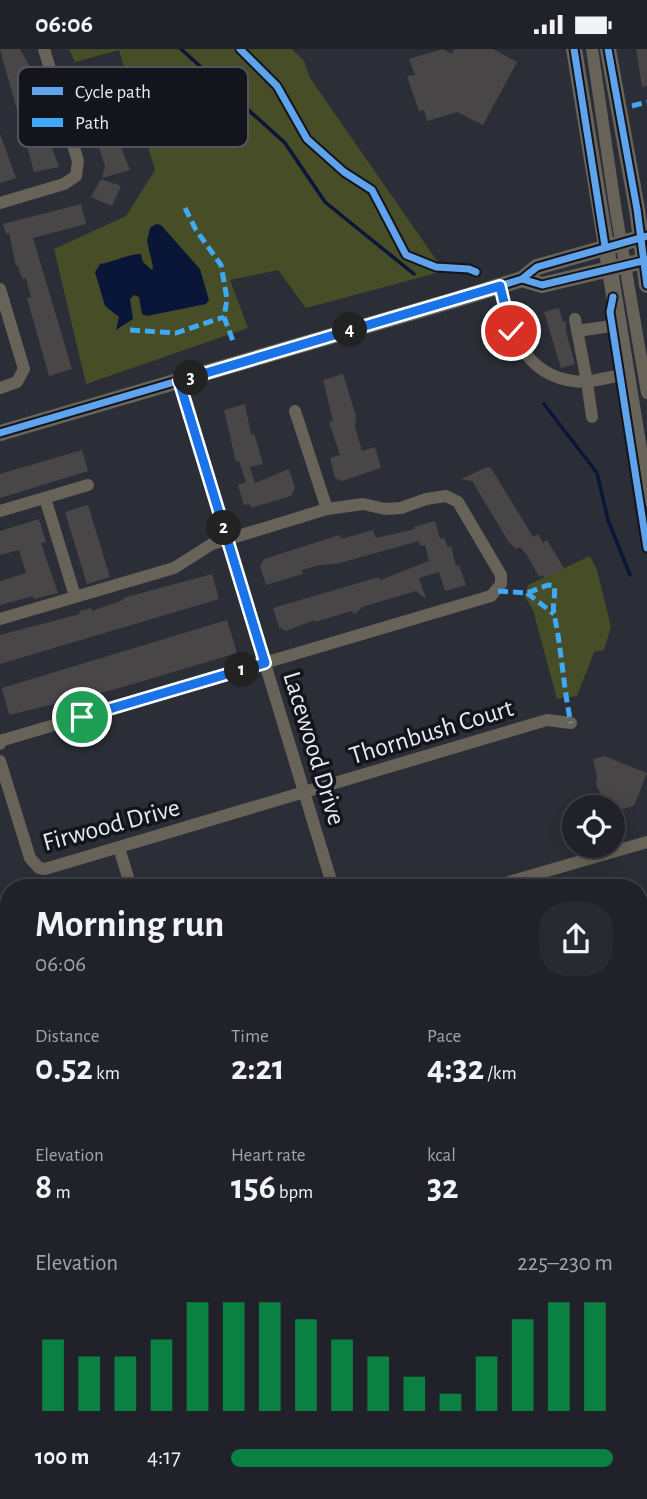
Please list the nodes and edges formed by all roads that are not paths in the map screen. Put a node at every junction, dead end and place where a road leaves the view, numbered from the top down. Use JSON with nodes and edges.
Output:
{"nodes":[{"id":1,"x":44,"y":49,"type":"edge"},
{"id":2,"x":574,"y":49,"type":"edge"},
{"id":3,"x":592,"y":49,"type":"edge"},
{"id":4,"x":608,"y":49,"type":"edge"},
{"id":5,"x":49,"y":67,"type":"edge"},
{"id":6,"x":74,"y":147,"type":"edge"},
{"id":7,"x":0,"y":203,"type":"edge"},
{"id":8,"x":644,"y":237,"type":"edge"},
{"id":9,"x":613,"y":245,"type":"junction"},
{"id":10,"x":646,"y":261,"type":"edge"},
{"id":11,"x":617,"y":268,"type":"junction"},
{"id":12,"x":522,"y":279,"type":"junction"},
{"id":13,"x":647,"y":285,"type":"edge"},
{"id":14,"x":500,"y":286,"type":"junction"},
{"id":15,"x":0,"y":289,"type":"edge"},
{"id":16,"x":618,"y":325,"type":"junction"},
{"id":17,"x":626,"y":375,"type":"junction"},
{"id":18,"x":179,"y":381,"type":"junction"},
{"id":19,"x":587,"y":382,"type":"junction"},
{"id":20,"x":0,"y":388,"type":"edge"},
{"id":21,"x":647,"y":393,"type":"edge"},
{"id":22,"x":295,"y":411,"type":"dead end"},
{"id":23,"x":592,"y":417,"type":"dead end"},
{"id":24,"x":0,"y":433,"type":"edge"},
{"id":25,"x":88,"y":485,"type":"dead end"},
{"id":26,"x":46,"y":498,"type":"junction"},
{"id":27,"x":647,"y":498,"type":"edge"},
{"id":28,"x":327,"y":509,"type":"junction"},
{"id":29,"x":0,"y":511,"type":"edge"},
{"id":30,"x":228,"y":540,"type":"junction"},
{"id":31,"x":75,"y":596,"type":"junction"},
{"id":32,"x":0,"y":619,"type":"edge"},
{"id":33,"x":265,"y":663,"type":"junction"},
{"id":34,"x":571,"y":723,"type":"dead end"},
{"id":35,"x":0,"y":742,"type":"edge"},
{"id":36,"x":0,"y":761,"type":"edge"},
{"id":37,"x":304,"y":792,"type":"junction"},
{"id":38,"x":647,"y":842,"type":"edge"},
{"id":39,"x":119,"y":848,"type":"junction"},
{"id":40,"x":129,"y":879,"type":"edge"},
{"id":41,"x":331,"y":879,"type":"edge"},
{"id":42,"x":520,"y":879,"type":"edge"}],
"edges":[{"from":1,"to":5,"type":"street"},
{"from":2,"to":9,"type":"main road"},
{"from":3,"to":9,"type":"street"},
{"from":4,"to":8,"type":"main road"},
{"from":6,"to":7,"type":"street"},
{"from":8,"to":9,"type":"main road"},
{"from":8,"to":10,"type":"main road"},
{"from":9,"to":11,"type":"main road"},
{"from":9,"to":12,"type":"main road"},
{"from":10,"to":11,"type":"main road"},
{"from":10,"to":13,"type":"main road"},
{"from":11,"to":12,"type":"main road"},
{"from":11,"to":16,"type":"main road"},
{"from":11,"to":21,"type":"street"},
{"from":12,"to":14,"type":"main road"},
{"from":14,"to":18,"type":"main road"},
{"from":14,"to":19,"type":"street"},
{"from":15,"to":20,"type":"street"},
{"from":16,"to":17,"type":"main road"},
{"from":16,"to":19,"type":"street"},
{"from":17,"to":19,"type":"street"},
{"from":17,"to":27,"type":"main road"},
{"from":18,"to":24,"type":"main road"},
{"from":18,"to":30,"type":"street","name":"Lacewood Drive"},
{"from":19,"to":23,"type":"street"},
{"from":22,"to":28,"type":"street"},
{"from":25,"to":26,"type":"street"},
{"from":26,"to":29,"type":"street"},
{"from":26,"to":31,"type":"street"},
{"from":28,"to":30,"type":"street"},
{"from":28,"to":33,"type":"street"},
{"from":30,"to":31,"type":"street"},
{"from":30,"to":33,"type":"street","name":"Lacewood Drive"},
{"from":31,"to":32,"type":"street"},
{"from":33,"to":35,"type":"street"},
{"from":33,"to":37,"type":"street","name":"Lacewood Drive"},
{"from":34,"to":37,"type":"street","name":"Thornbush Court"},
{"from":36,"to":39,"type":"street","name":"Firwood Drive"},
{"from":37,"to":39,"type":"street","name":"Firwood Drive"},
{"from":37,"to":41,"type":"street","name":"Lacewood Drive"},
{"from":38,"to":42,"type":"street"},
{"from":39,"to":40,"type":"street"}]}
